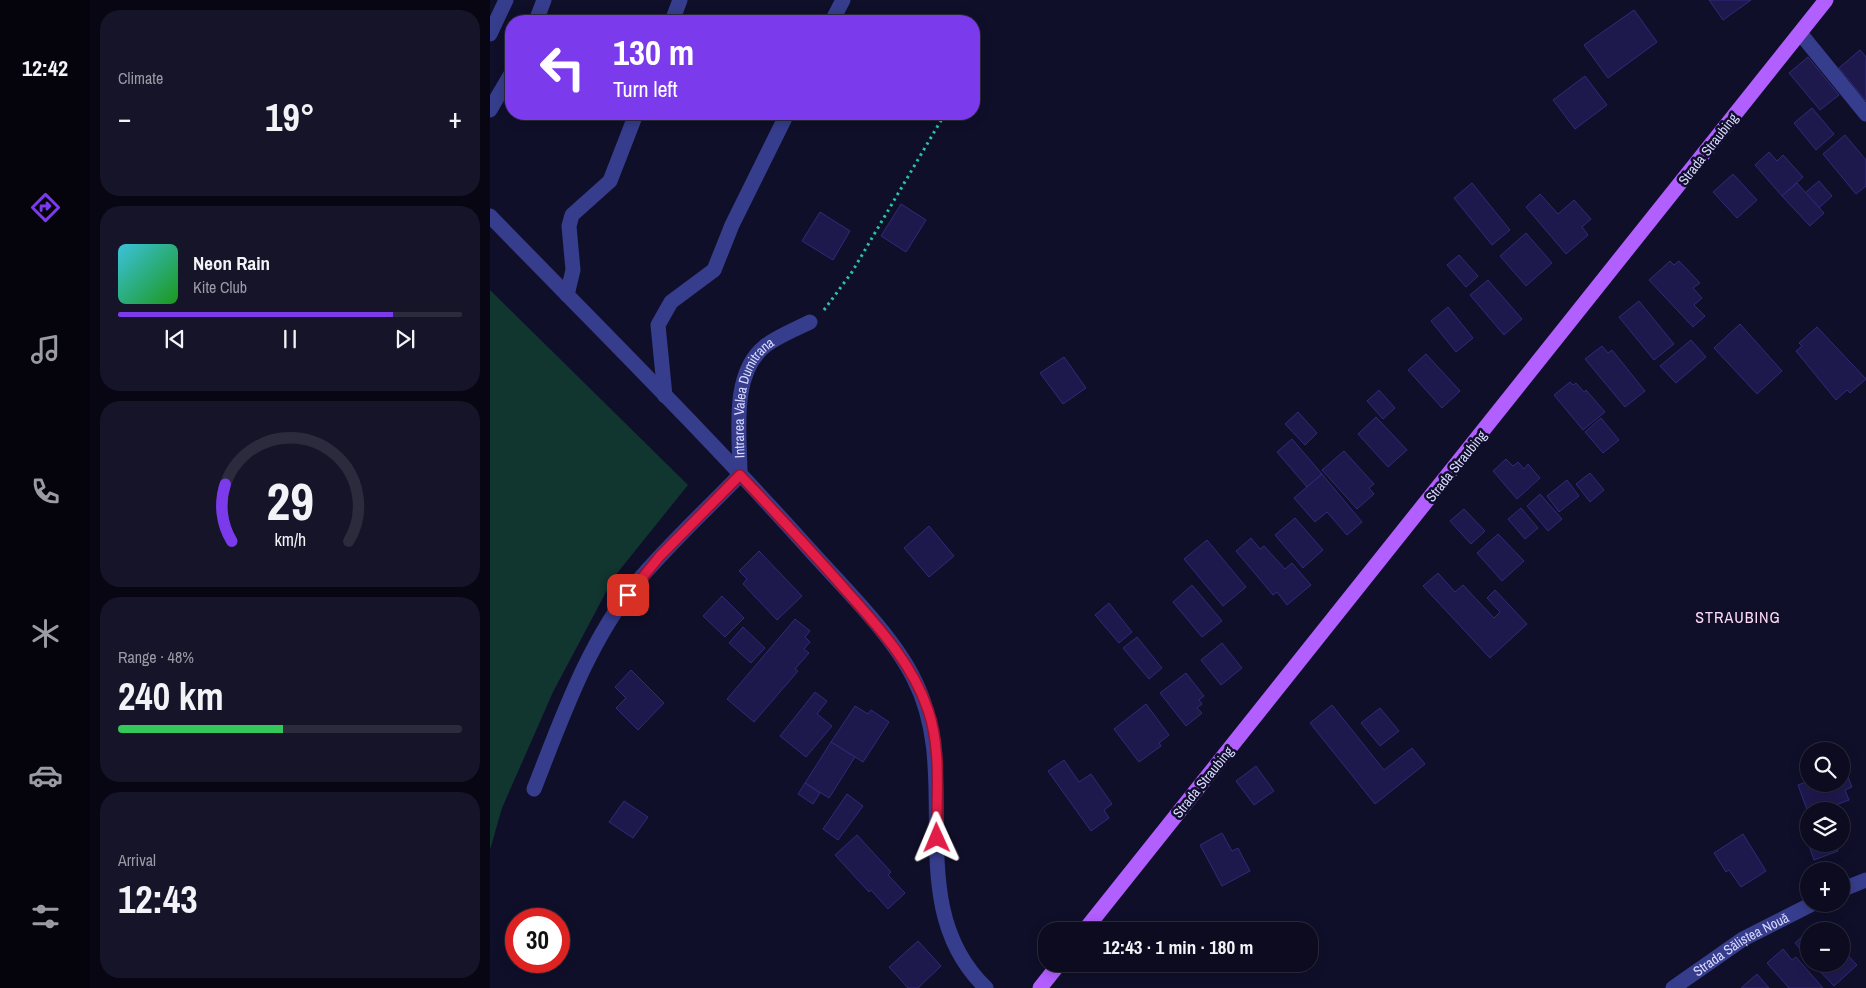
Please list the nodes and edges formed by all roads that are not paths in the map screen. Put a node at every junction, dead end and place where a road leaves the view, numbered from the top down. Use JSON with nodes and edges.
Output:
{"nodes":[{"id":1,"x":506,"y":0,"type":"edge"},
{"id":2,"x":544,"y":0,"type":"edge"},
{"id":3,"x":680,"y":0,"type":"edge"},
{"id":4,"x":843,"y":0,"type":"edge"},
{"id":5,"x":1826,"y":0,"type":"edge"},
{"id":6,"x":538,"y":15,"type":"edge"},
{"id":7,"x":674,"y":15,"type":"edge"},
{"id":8,"x":835,"y":15,"type":"edge"},
{"id":9,"x":1800,"y":32,"type":"junction"},
{"id":10,"x":490,"y":34,"type":"edge"},
{"id":11,"x":505,"y":84,"type":"edge"},
{"id":12,"x":490,"y":110,"type":"edge"},
{"id":13,"x":1866,"y":114,"type":"edge"},
{"id":14,"x":634,"y":120,"type":"edge"},
{"id":15,"x":784,"y":120,"type":"edge"},
{"id":16,"x":490,"y":216,"type":"edge"},
{"id":17,"x":567,"y":295,"type":"junction"},
{"id":18,"x":810,"y":322,"type":"road end"},
{"id":19,"x":665,"y":396,"type":"junction"},
{"id":20,"x":740,"y":475,"type":"junction"},
{"id":21,"x":534,"y":789,"type":"dead end"},
{"id":22,"x":1866,"y":880,"type":"edge"},
{"id":23,"x":1850,"y":886,"type":"edge"},
{"id":24,"x":1800,"y":910,"type":"edge"},
{"id":25,"x":1091,"y":922,"type":"edge"},
{"id":26,"x":1053,"y":972,"type":"edge"},
{"id":27,"x":986,"y":988,"type":"edge"},
{"id":28,"x":1040,"y":988,"type":"edge"},
{"id":29,"x":1673,"y":988,"type":"edge"}],
"edges":[{"from":1,"to":10,"type":"street"},
{"from":2,"to":6,"type":"street"},
{"from":3,"to":7,"type":"street"},
{"from":4,"to":8,"type":"street"},
{"from":5,"to":9,"type":"main road","name":"Strada Straubing"},
{"from":9,"to":13,"type":"street"},
{"from":9,"to":25,"type":"main road","name":"Strada Straubing"},
{"from":11,"to":12,"type":"street"},
{"from":14,"to":17,"type":"street"},
{"from":15,"to":19,"type":"street"},
{"from":16,"to":17,"type":"street"},
{"from":17,"to":19,"type":"street"},
{"from":18,"to":20,"type":"street","name":"Intrarea Valea Dumitrana"},
{"from":19,"to":20,"type":"street"},
{"from":20,"to":21,"type":"street"},
{"from":20,"to":27,"type":"street","name":"Intrarea Valea Dumitrana"},
{"from":22,"to":23,"type":"street"},
{"from":24,"to":29,"type":"street","name":"Strada Săliștea Nouă"},
{"from":26,"to":28,"type":"main road"}]}
